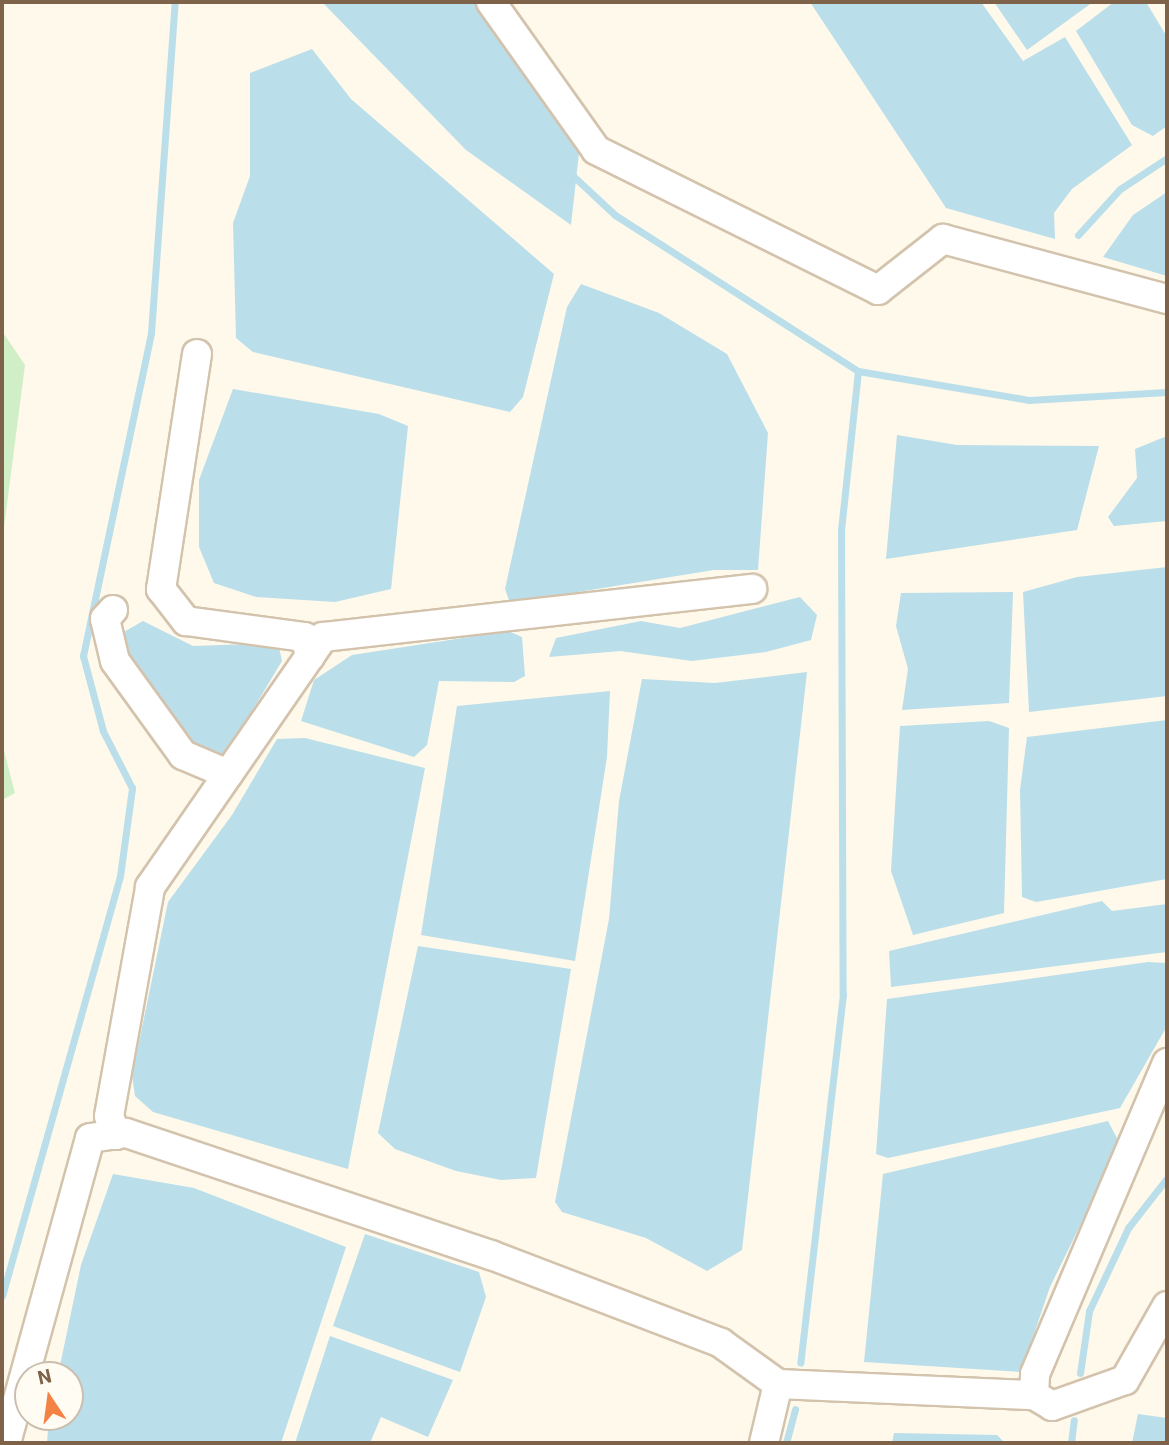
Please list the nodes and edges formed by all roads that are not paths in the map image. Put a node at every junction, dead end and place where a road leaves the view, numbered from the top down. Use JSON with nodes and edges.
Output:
{"nodes":[{"id":1,"x":491,"y":2,"type":"edge"},
{"id":2,"x":1167,"y":299,"type":"edge"},
{"id":3,"x":197,"y":354,"type":"dead end"},
{"id":4,"x":752,"y":589,"type":"dead end"},
{"id":5,"x":113,"y":610,"type":"dead end"},
{"id":6,"x":310,"y":656,"type":"junction"},
{"id":7,"x":228,"y":774,"type":"junction"},
{"id":8,"x":1167,"y":1063,"type":"edge"},
{"id":9,"x":116,"y":1135,"type":"junction"},
{"id":10,"x":1167,"y":1306,"type":"edge"},
{"id":11,"x":778,"y":1384,"type":"junction"},
{"id":12,"x":1034,"y":1395,"type":"junction"},
{"id":13,"x":5,"y":1443,"type":"edge"},
{"id":14,"x":764,"y":1443,"type":"edge"}],
"edges":[{"from":1,"to":2,"type":"street"},
{"from":3,"to":6,"type":"street"},
{"from":4,"to":6,"type":"street"},
{"from":5,"to":7,"type":"street"},
{"from":6,"to":7,"type":"street"},
{"from":7,"to":9,"type":"street"},
{"from":8,"to":12,"type":"street"},
{"from":9,"to":11,"type":"street"},
{"from":9,"to":13,"type":"street"},
{"from":10,"to":12,"type":"street"},
{"from":11,"to":12,"type":"street"},
{"from":11,"to":14,"type":"street"}]}
